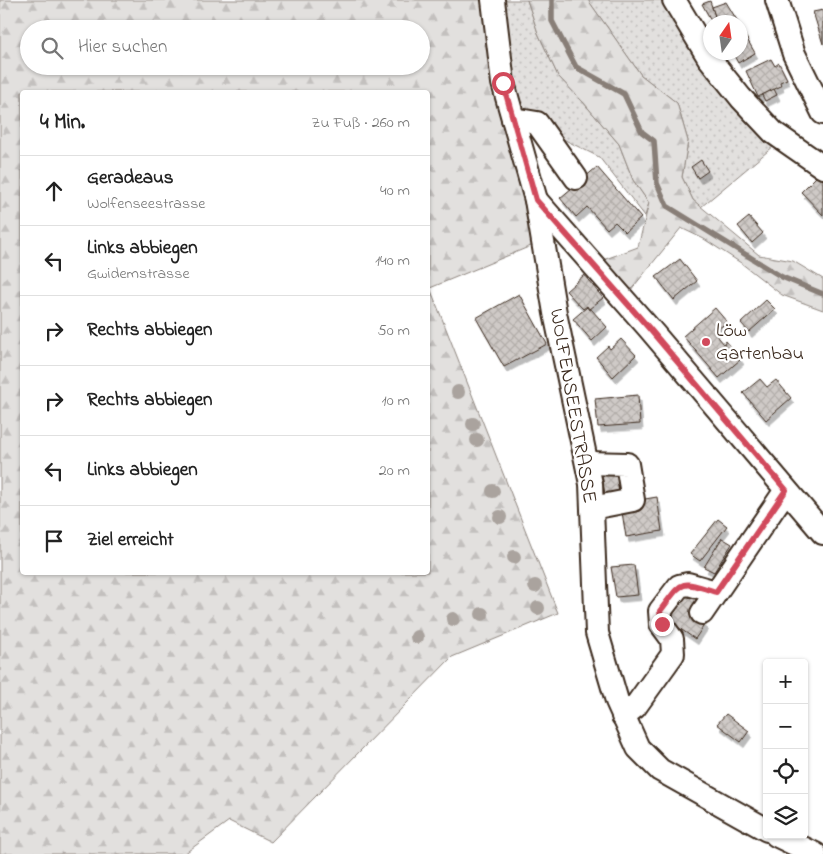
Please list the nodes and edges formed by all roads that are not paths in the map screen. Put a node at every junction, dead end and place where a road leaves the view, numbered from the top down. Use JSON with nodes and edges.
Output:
{"nodes":[{"id":1,"x":493,"y":0,"type":"edge"},
{"id":2,"x":674,"y":0,"type":"edge"},
{"id":3,"x":777,"y":0,"type":"edge"},
{"id":4,"x":823,"y":113,"type":"edge"},
{"id":5,"x":513,"y":119,"type":"junction"},
{"id":6,"x":823,"y":167,"type":"edge"},
{"id":7,"x":570,"y":182,"type":"dead end"},
{"id":8,"x":536,"y":200,"type":"junction"},
{"id":9,"x":586,"y":463,"type":"junction"},
{"id":10,"x":786,"y":490,"type":"junction"},
{"id":11,"x":592,"y":508,"type":"junction"},
{"id":12,"x":823,"y":533,"type":"edge"},
{"id":13,"x":716,"y":592,"type":"junction"},
{"id":14,"x":702,"y":613,"type":"dead end"},
{"id":15,"x":623,"y":716,"type":"junction"},
{"id":16,"x":763,"y":828,"type":"edge"},
{"id":17,"x":784,"y":839,"type":"edge"},
{"id":18,"x":814,"y":854,"type":"edge"}],
"edges":[{"from":1,"to":5,"type":"street","name":"WOLFENSEESTRASSE"},
{"from":2,"to":6,"type":"street"},
{"from":3,"to":4,"type":"street"},
{"from":5,"to":7,"type":"street"},
{"from":5,"to":8,"type":"street","name":"WOLFENSEESTRASSE"},
{"from":8,"to":9,"type":"street","name":"WOLFENSEESTRASSE"},
{"from":8,"to":10,"type":"street"},
{"from":9,"to":11,"type":"street","name":"WOLFENSEESTRASSE"},
{"from":9,"to":11,"type":"street"},
{"from":10,"to":12,"type":"street"},
{"from":10,"to":13,"type":"street"},
{"from":11,"to":15,"type":"street","name":"WOLFENSEESTRASSE"},
{"from":13,"to":14,"type":"street"},
{"from":13,"to":15,"type":"street"},
{"from":15,"to":16,"type":"street","name":"WOLFENSEESTRASSE"},
{"from":17,"to":18,"type":"street"}]}
